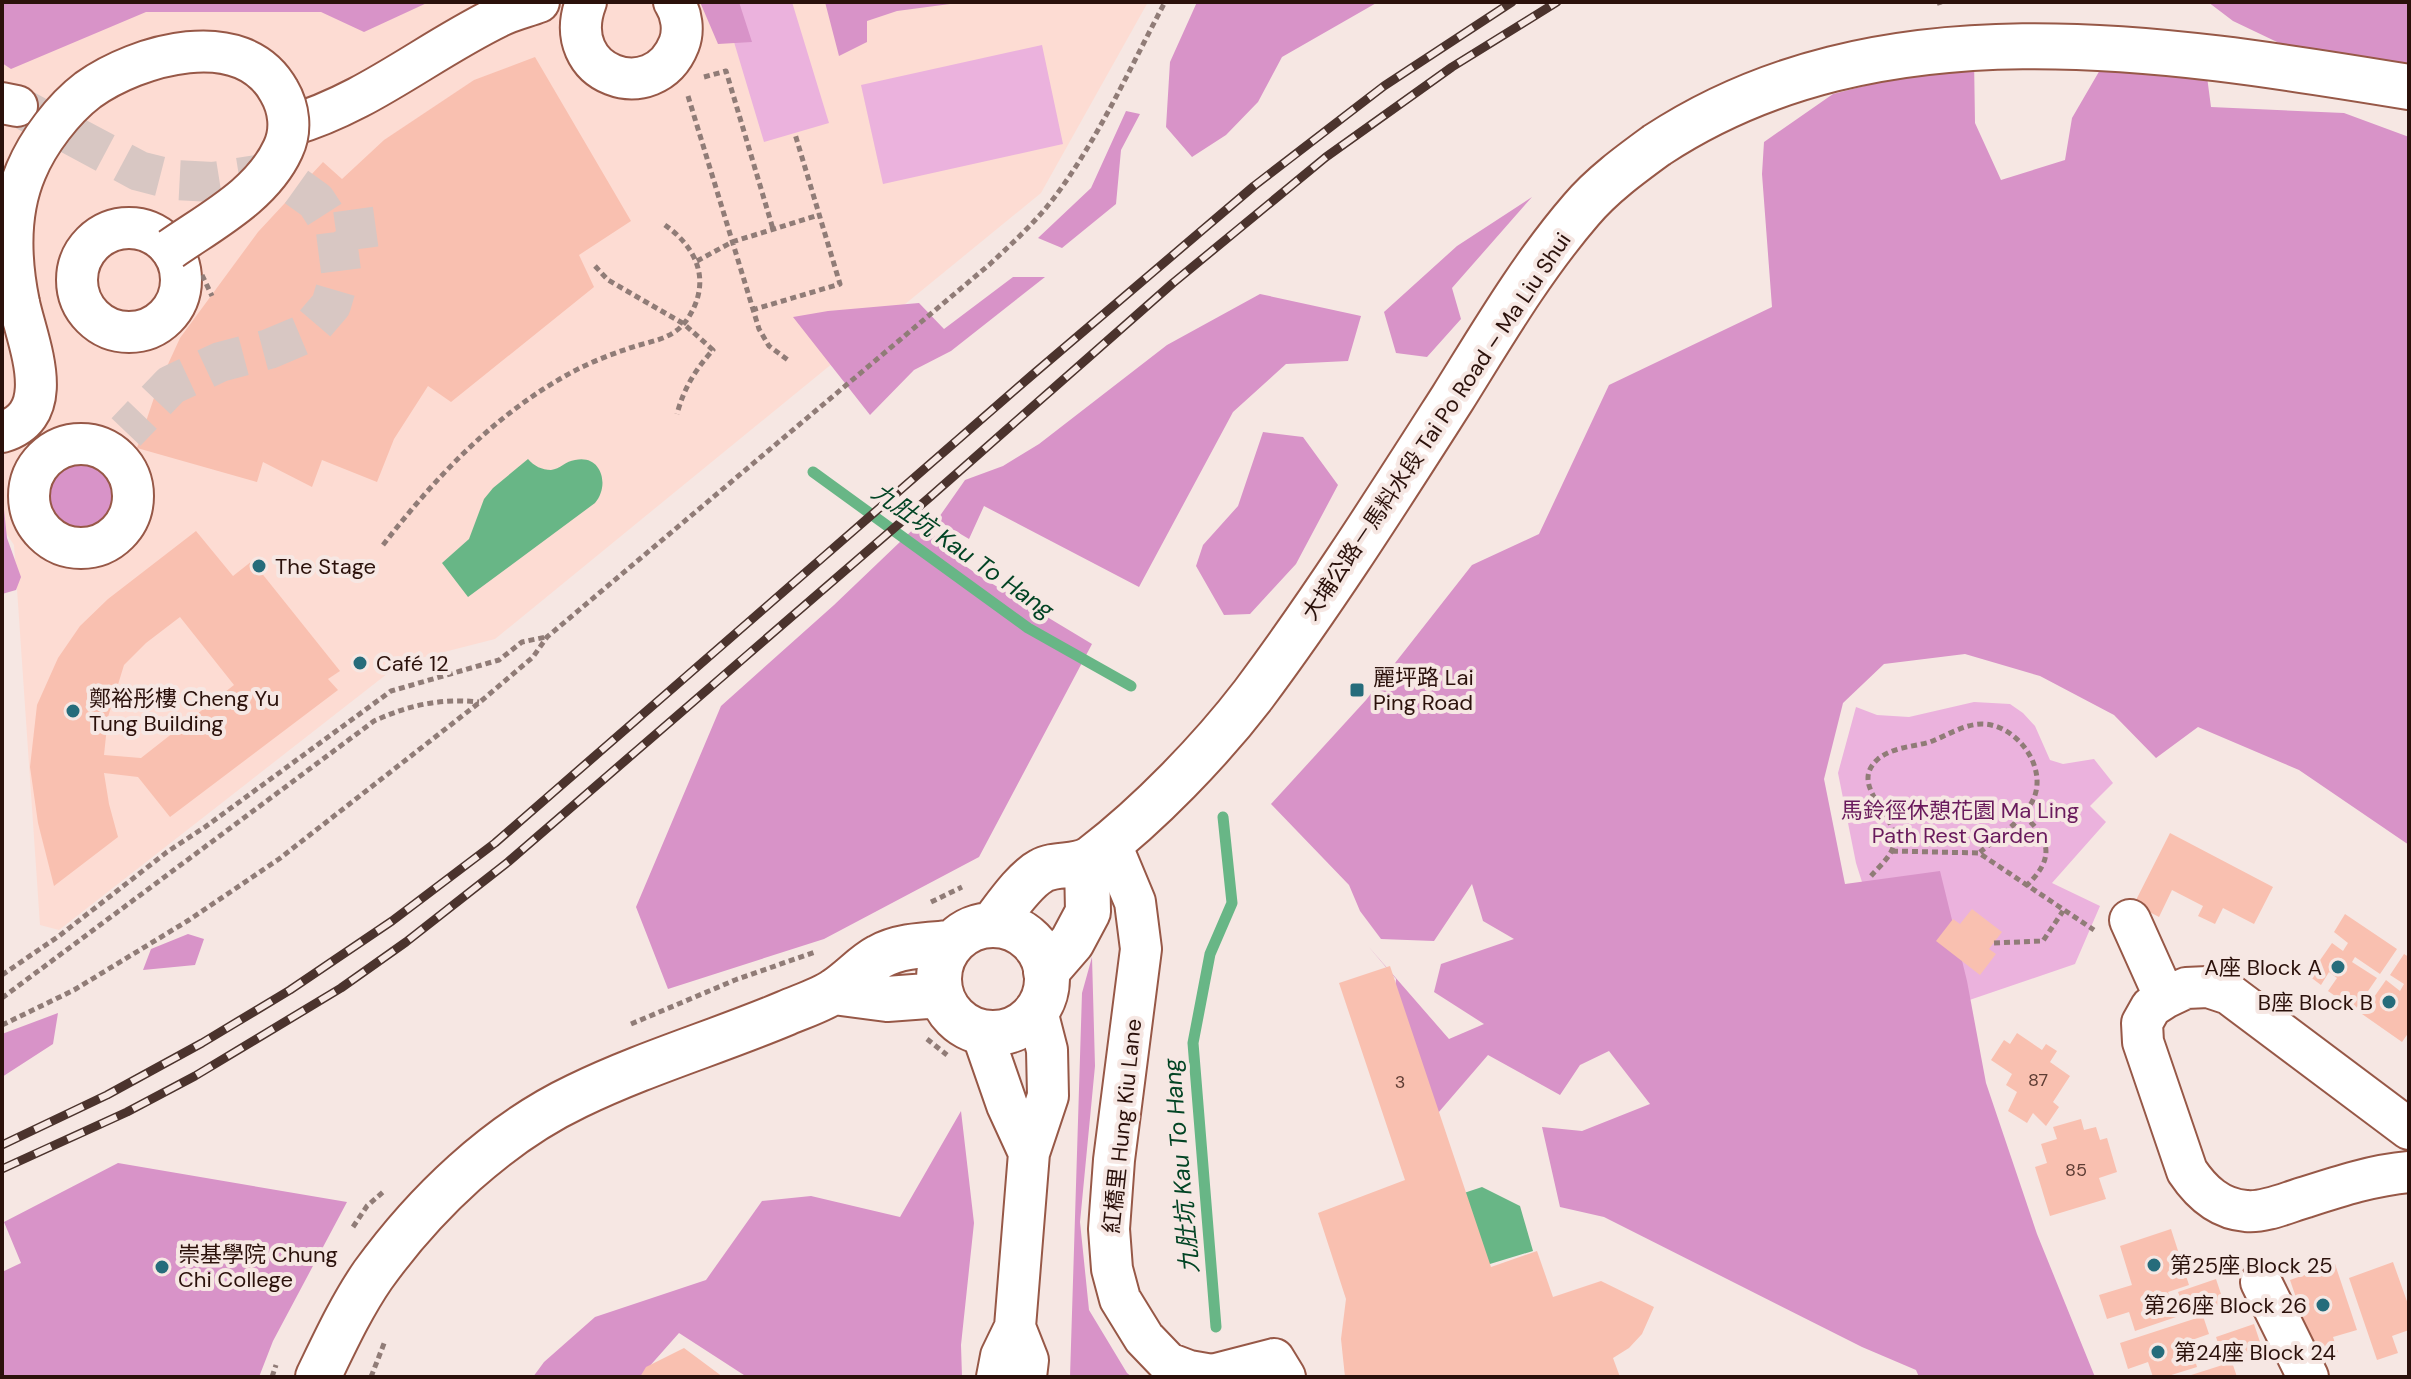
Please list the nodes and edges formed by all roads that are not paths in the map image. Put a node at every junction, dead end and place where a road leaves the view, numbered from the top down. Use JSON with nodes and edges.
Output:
{"nodes":[{"id":1,"x":539,"y":2,"type":"edge"},
{"id":2,"x":586,"y":2,"type":"edge"},
{"id":3,"x":674,"y":2,"type":"edge"},
{"id":4,"x":2409,"y":87,"type":"edge"},
{"id":5,"x":289,"y":126,"type":"junction"},
{"id":6,"x":171,"y":249,"type":"dead end"},
{"id":7,"x":11,"y":427,"type":"edge"},
{"id":8,"x":50,"y":454,"type":"junction"},
{"id":9,"x":1098,"y":852,"type":"junction"},
{"id":10,"x":992,"y":925,"type":"junction"},
{"id":11,"x":2134,"y":929,"type":"road end"},
{"id":12,"x":951,"y":943,"type":"junction"},
{"id":13,"x":834,"y":992,"type":"junction"},
{"id":14,"x":1042,"y":992,"type":"junction"},
{"id":15,"x":941,"y":995,"type":"junction"},
{"id":16,"x":2165,"y":998,"type":"junction"},
{"id":17,"x":969,"y":1048,"type":"junction"},
{"id":18,"x":2368,"y":1096,"type":"junction"},
{"id":19,"x":2409,"y":1129,"type":"edge"},
{"id":20,"x":1029,"y":1153,"type":"junction"},
{"id":21,"x":2392,"y":1174,"type":"edge"},
{"id":22,"x":2261,"y":1282,"type":"dead end"},
{"id":23,"x":1015,"y":1327,"type":"junction"},
{"id":24,"x":318,"y":1377,"type":"edge"},
{"id":25,"x":997,"y":1377,"type":"edge"},
{"id":26,"x":1026,"y":1377,"type":"edge"},
{"id":27,"x":1285,"y":1377,"type":"edge"},
{"id":28,"x":2308,"y":1377,"type":"edge"}],
"edges":[{"from":1,"to":5,"type":"street"},
{"from":2,"to":3,"type":"street"},
{"from":4,"to":9,"type":"main road","name":"大埔公路－馬料水段 Tai Po Road – Ma Liu Shui"},
{"from":5,"to":6,"type":"street","bridge":true},
{"from":5,"to":7,"type":"street","bridge":true},
{"from":7,"to":8,"type":"street"},
{"from":8,"to":8,"type":"street"},
{"from":9,"to":10,"type":"main road"},
{"from":9,"to":14,"type":"main road"},
{"from":9,"to":27,"type":"street","name":"紅橋里 Hung Kiu Lane"},
{"from":10,"to":12,"type":"main road"},
{"from":10,"to":14,"type":"main road"},
{"from":11,"to":16,"type":"street"},
{"from":12,"to":13,"type":"main road"},
{"from":12,"to":15,"type":"main road"},
{"from":13,"to":15,"type":"main road"},
{"from":13,"to":24,"type":"main road"},
{"from":14,"to":17,"type":"main road"},
{"from":14,"to":20,"type":"street"},
{"from":15,"to":17,"type":"main road"},
{"from":16,"to":18,"type":"street"},
{"from":16,"to":21,"type":"street"},
{"from":17,"to":20,"type":"street"},
{"from":18,"to":19,"type":"street"},
{"from":18,"to":21,"type":"street"},
{"from":20,"to":23,"type":"street"},
{"from":22,"to":28,"type":"street"},
{"from":23,"to":25,"type":"street"},
{"from":23,"to":26,"type":"street"}]}
